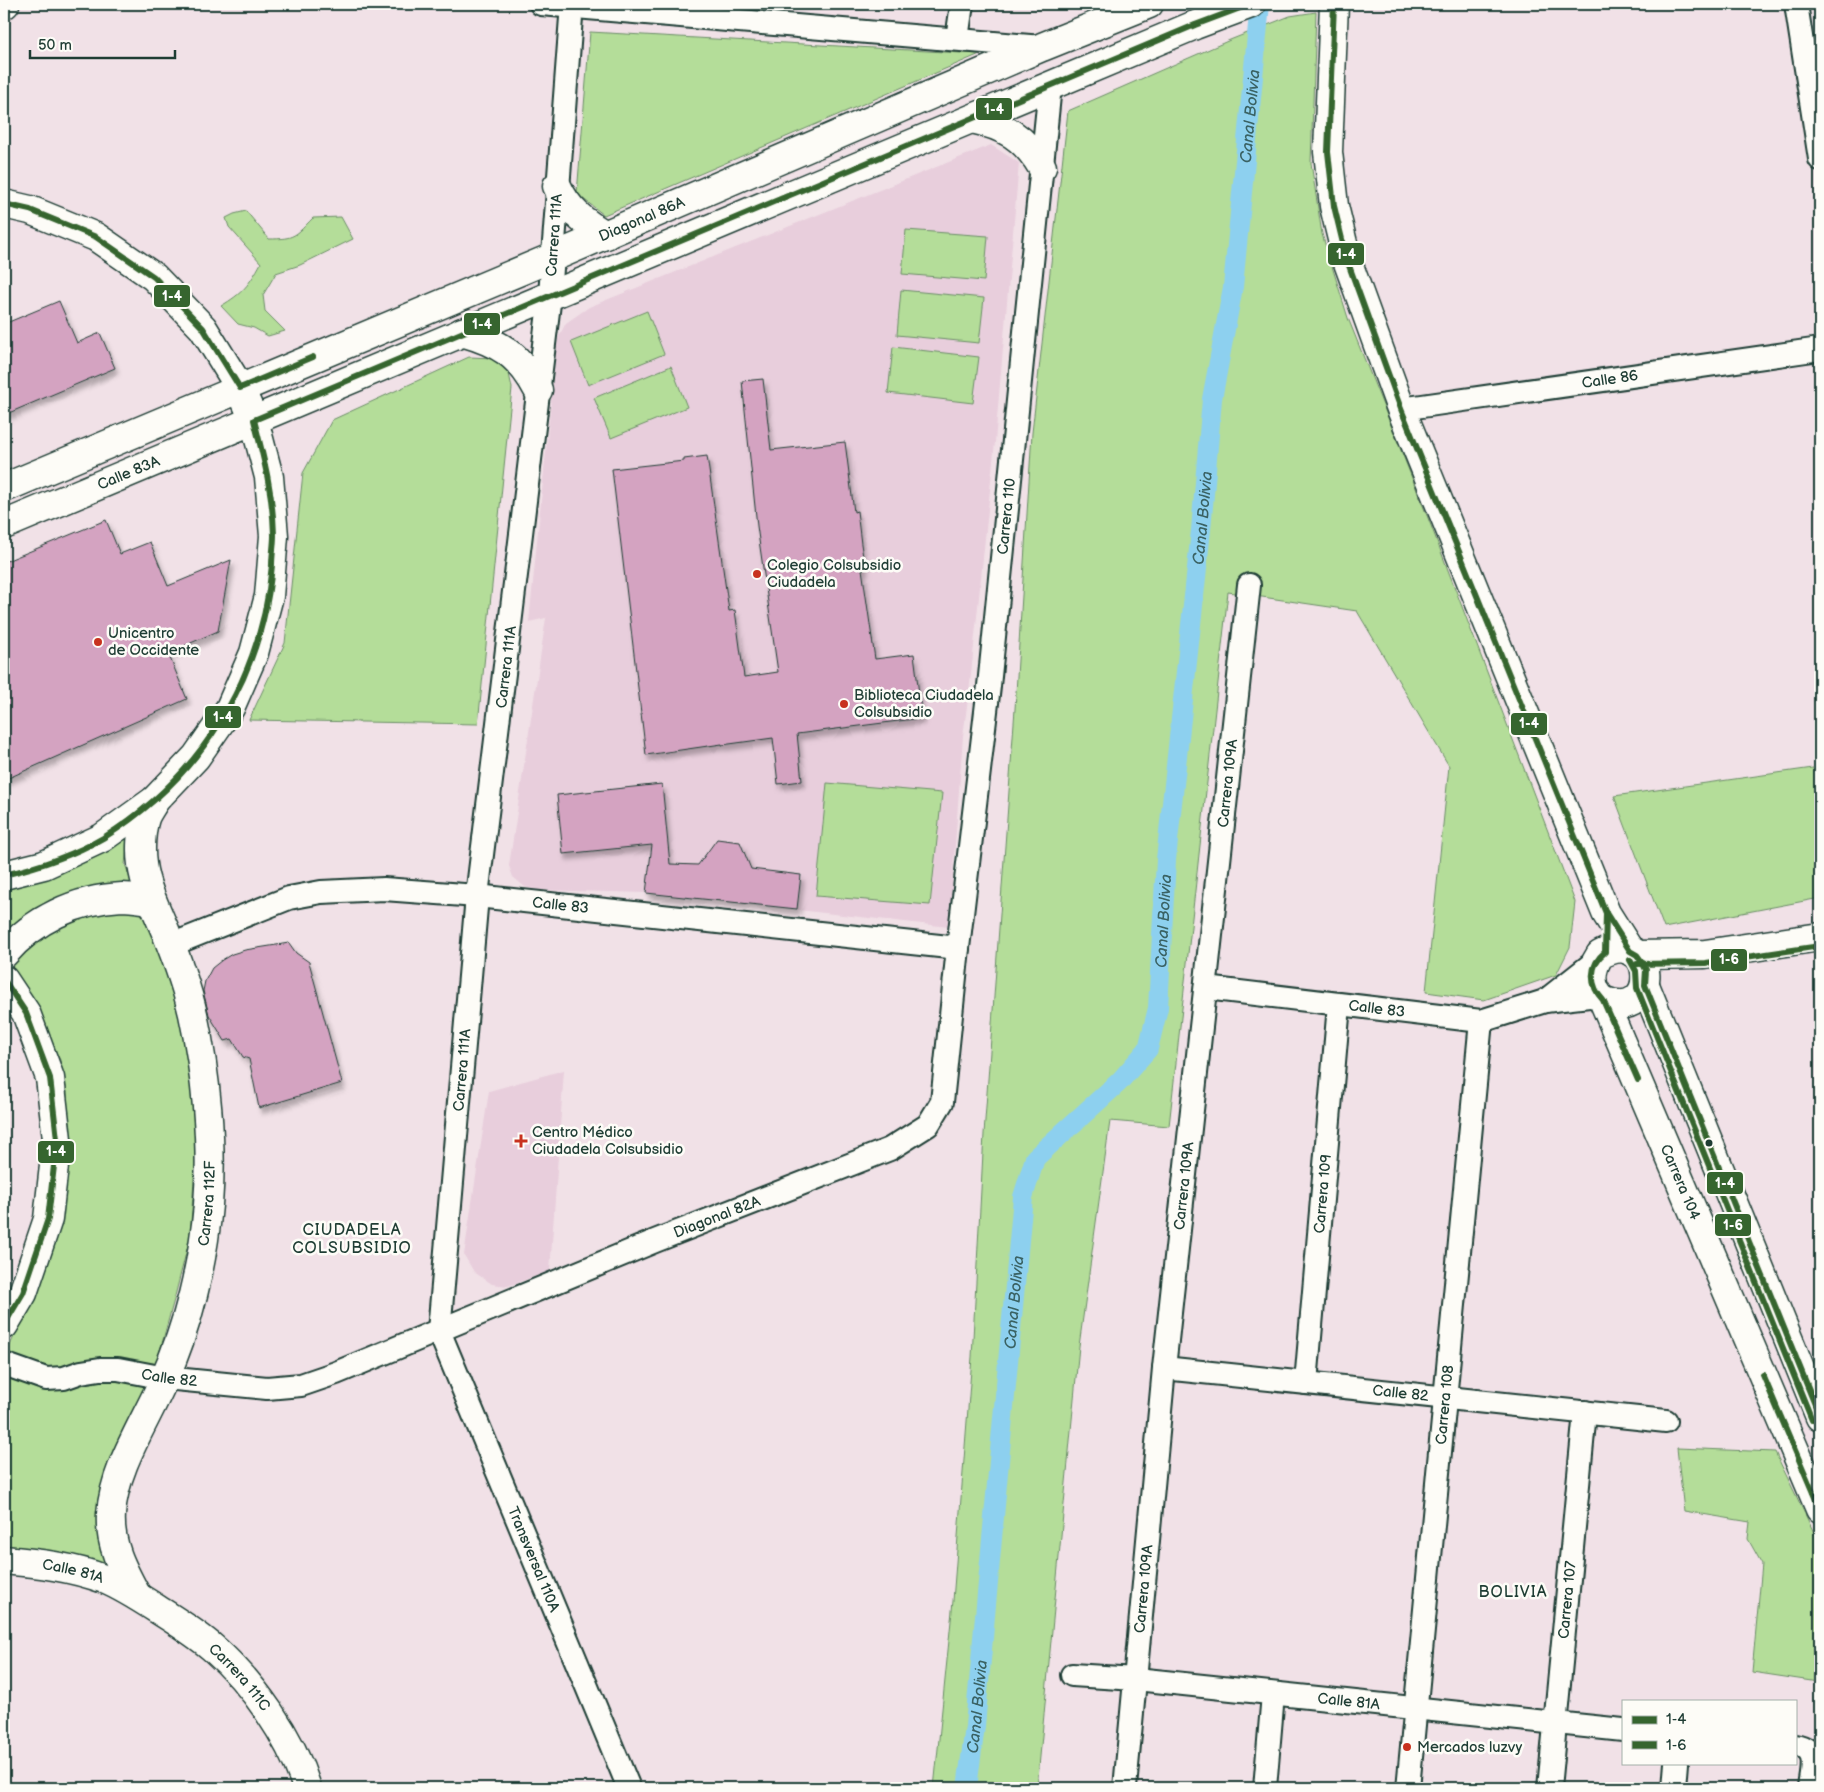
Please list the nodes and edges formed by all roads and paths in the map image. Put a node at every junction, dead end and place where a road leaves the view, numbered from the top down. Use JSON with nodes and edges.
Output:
{"nodes":[{"id":1,"x":541,"y":4,"type":"edge"},
{"id":2,"x":962,"y":4,"type":"edge"},
{"id":3,"x":1149,"y":4,"type":"edge"},
{"id":4,"x":1251,"y":4,"type":"edge"},
{"id":5,"x":1334,"y":4,"type":"edge"},
{"id":6,"x":1796,"y":4,"type":"edge"},
{"id":7,"x":572,"y":6,"type":"edge"},
{"id":8,"x":958,"y":40,"type":"junction"},
{"id":9,"x":1042,"y":47,"type":"junction"},
{"id":10,"x":1050,"y":86,"type":"junction"},
{"id":11,"x":972,"y":119,"type":"junction"},
{"id":12,"x":1820,"y":159,"type":"edge"},
{"id":13,"x":1042,"y":167,"type":"junction"},
{"id":14,"x":557,"y":186,"type":"junction"},
{"id":15,"x":4,"y":204,"type":"edge"},
{"id":16,"x":606,"y":235,"type":"junction"},
{"id":17,"x":551,"y":258,"type":"junction"},
{"id":18,"x":550,"y":295,"type":"junction"},
{"id":19,"x":462,"y":332,"type":"junction"},
{"id":20,"x":1820,"y":349,"type":"edge"},
{"id":21,"x":240,"y":388,"type":"junction"},
{"id":22,"x":538,"y":390,"type":"junction"},
{"id":23,"x":1401,"y":409,"type":"junction"},
{"id":24,"x":254,"y":420,"type":"junction"},
{"id":25,"x":147,"y":428,"type":"junction"},
{"id":26,"x":159,"y":461,"type":"junction"},
{"id":27,"x":4,"y":488,"type":"edge"},
{"id":28,"x":4,"y":525,"type":"edge"},
{"id":29,"x":1249,"y":585,"type":"dead end"},
{"id":30,"x":155,"y":800,"type":"junction"},
{"id":31,"x":4,"y":875,"type":"edge"},
{"id":32,"x":477,"y":896,"type":"junction"},
{"id":33,"x":152,"y":900,"type":"junction"},
{"id":34,"x":1820,"y":937,"type":"edge"},
{"id":35,"x":171,"y":945,"type":"junction"},
{"id":36,"x":958,"y":948,"type":"junction"},
{"id":37,"x":4,"y":954,"type":"edge"},
{"id":38,"x":1627,"y":964,"type":"junction"},
{"id":39,"x":4,"y":980,"type":"edge"},
{"id":40,"x":1206,"y":988,"type":"junction"},
{"id":41,"x":1601,"y":997,"type":"junction"},
{"id":42,"x":1545,"y":1001,"type":"junction"},
{"id":43,"x":1339,"y":1004,"type":"junction"},
{"id":44,"x":1481,"y":1021,"type":"junction"},
{"id":45,"x":4,"y":1325,"type":"edge"},
{"id":46,"x":439,"y":1331,"type":"junction"},
{"id":47,"x":4,"y":1364,"type":"edge"},
{"id":48,"x":1164,"y":1368,"type":"junction"},
{"id":49,"x":336,"y":1373,"type":"joint"},
{"id":50,"x":165,"y":1378,"type":"junction"},
{"id":51,"x":1306,"y":1383,"type":"junction"},
{"id":52,"x":1445,"y":1398,"type":"junction"},
{"id":53,"x":1585,"y":1412,"type":"junction"},
{"id":54,"x":1820,"y":1417,"type":"edge"},
{"id":55,"x":1666,"y":1421,"type":"dead end"},
{"id":56,"x":1820,"y":1509,"type":"edge"},
{"id":57,"x":4,"y":1560,"type":"edge"},
{"id":58,"x":137,"y":1596,"type":"junction"},
{"id":59,"x":1072,"y":1675,"type":"dead end"},
{"id":60,"x":1136,"y":1679,"type":"junction"},
{"id":61,"x":1273,"y":1694,"type":"junction"},
{"id":62,"x":1416,"y":1709,"type":"junction"},
{"id":63,"x":1555,"y":1723,"type":"junction"},
{"id":64,"x":1622,"y":1730,"type":"edge"},
{"id":65,"x":1801,"y":1747,"type":"edge"},
{"id":66,"x":1676,"y":1764,"type":"edge"},
{"id":67,"x":307,"y":1788,"type":"edge"},
{"id":68,"x":629,"y":1788,"type":"edge"},
{"id":69,"x":1125,"y":1788,"type":"edge"},
{"id":70,"x":1264,"y":1788,"type":"edge"},
{"id":71,"x":1408,"y":1788,"type":"edge"},
{"id":72,"x":1549,"y":1788,"type":"edge"},
{"id":73,"x":1674,"y":1788,"type":"edge"},
{"id":74,"x":1810,"y":1788,"type":"edge"}],
"edges":[{"from":1,"to":7,"type":"street","name":"Diagonal 86A"},
{"from":2,"to":8,"type":"street"},
{"from":3,"to":9,"type":"street","name":"Diagonal 86A"},
{"from":4,"to":10,"type":"street"},
{"from":5,"to":23,"type":"street"},
{"from":6,"to":12,"type":"street"},
{"from":7,"to":8,"type":"street","name":"Diagonal 86A"},
{"from":7,"to":14,"type":"street","name":"Carrera 111A"},
{"from":8,"to":9,"type":"street","name":"Diagonal 86A"},
{"from":9,"to":16,"type":"street","name":"Diagonal 86A"},
{"from":10,"to":11,"type":"street"},
{"from":10,"to":13,"type":"street","name":"Carrera 110"},
{"from":11,"to":13,"type":"street"},
{"from":11,"to":18,"type":"street"},
{"from":13,"to":36,"type":"street","name":"Carrera 110"},
{"from":14,"to":16,"type":"street"},
{"from":14,"to":17,"type":"street","name":"Carrera 111A"},
{"from":15,"to":21,"type":"street"},
{"from":16,"to":17,"type":"street","name":"Diagonal 86A"},
{"from":17,"to":18,"type":"street","name":"Carrera 111A"},
{"from":17,"to":21,"type":"street","name":"Diagonal 86A"},
{"from":18,"to":19,"type":"street"},
{"from":18,"to":22,"type":"street","name":"Carrera 111A"},
{"from":19,"to":22,"type":"street"},
{"from":19,"to":24,"type":"street"},
{"from":20,"to":23,"type":"street","name":"Calle 86"},
{"from":21,"to":24,"type":"street"},
{"from":21,"to":25,"type":"street"},
{"from":22,"to":32,"type":"street","name":"Carrera 111A"},
{"from":23,"to":38,"type":"street"},
{"from":24,"to":26,"type":"street","name":"Calle 83A"},
{"from":24,"to":30,"type":"street"},
{"from":25,"to":26,"type":"street"},
{"from":25,"to":27,"type":"street"},
{"from":26,"to":28,"type":"street","name":"Calle 83A"},
{"from":29,"to":40,"type":"street","name":"Carrera 109A"},
{"from":30,"to":31,"type":"street"},
{"from":30,"to":33,"type":"street","name":"Carrera 112F"},
{"from":32,"to":35,"type":"street","name":"Calle 83"},
{"from":32,"to":36,"type":"street","name":"Calle 83"},
{"from":32,"to":46,"type":"street","name":"Carrera 111A"},
{"from":33,"to":35,"type":"street","name":"Carrera 112F"},
{"from":33,"to":37,"type":"street"},
{"from":34,"to":38,"type":"street"},
{"from":35,"to":50,"type":"street","name":"Carrera 112F"},
{"from":36,"to":46,"type":"street","name":"Diagonal 82A"},
{"from":38,"to":41,"type":"street","name":"Carrera 104"},
{"from":38,"to":41,"type":"street"},
{"from":38,"to":42,"type":"street","name":"Calle 83"},
{"from":38,"to":54,"type":"street"},
{"from":39,"to":45,"type":"street"},
{"from":40,"to":43,"type":"street","name":"Calle 83"},
{"from":40,"to":48,"type":"street","name":"Carrera 109A"},
{"from":41,"to":42,"type":"street","name":"Calle 83"},
{"from":41,"to":56,"type":"street","name":"Carrera 104"},
{"from":42,"to":44,"type":"street","name":"Calle 83"},
{"from":43,"to":44,"type":"street","name":"Calle 83"},
{"from":43,"to":51,"type":"street","name":"Carrera 109"},
{"from":44,"to":52,"type":"street","name":"Carrera 108"},
{"from":46,"to":49,"type":"street","name":"Diagonal 82A"},
{"from":46,"to":68,"type":"street","name":"Transversal 110A"},
{"from":47,"to":50,"type":"street","name":"Calle 82"},
{"from":48,"to":51,"type":"street","name":"Calle 82"},
{"from":48,"to":60,"type":"street","name":"Carrera 109A"},
{"from":49,"to":50,"type":"street","name":"Calle 82"},
{"from":50,"to":58,"type":"street","name":"Carrera 112F"},
{"from":51,"to":52,"type":"street","name":"Calle 82"},
{"from":52,"to":53,"type":"street","name":"Calle 82"},
{"from":52,"to":62,"type":"street","name":"Carrera 108"},
{"from":53,"to":55,"type":"street","name":"Calle 82"},
{"from":53,"to":63,"type":"street","name":"Carrera 107"},
{"from":57,"to":58,"type":"street","name":"Calle 81A"},
{"from":58,"to":67,"type":"street","name":"Carrera 111C"},
{"from":59,"to":60,"type":"street","name":"Calle 81A"},
{"from":60,"to":61,"type":"street","name":"Calle 81A"},
{"from":60,"to":69,"type":"street","name":"Carrera 109A"},
{"from":61,"to":62,"type":"street","name":"Calle 81A"},
{"from":61,"to":70,"type":"street"},
{"from":62,"to":63,"type":"street","name":"Calle 81A"},
{"from":62,"to":71,"type":"street","name":"Carrera 108"},
{"from":63,"to":64,"type":"street","name":"Calle 81A"},
{"from":63,"to":72,"type":"street","name":"Carrera 107"},
{"from":65,"to":74,"type":"street"},
{"from":66,"to":73,"type":"street"}]}
